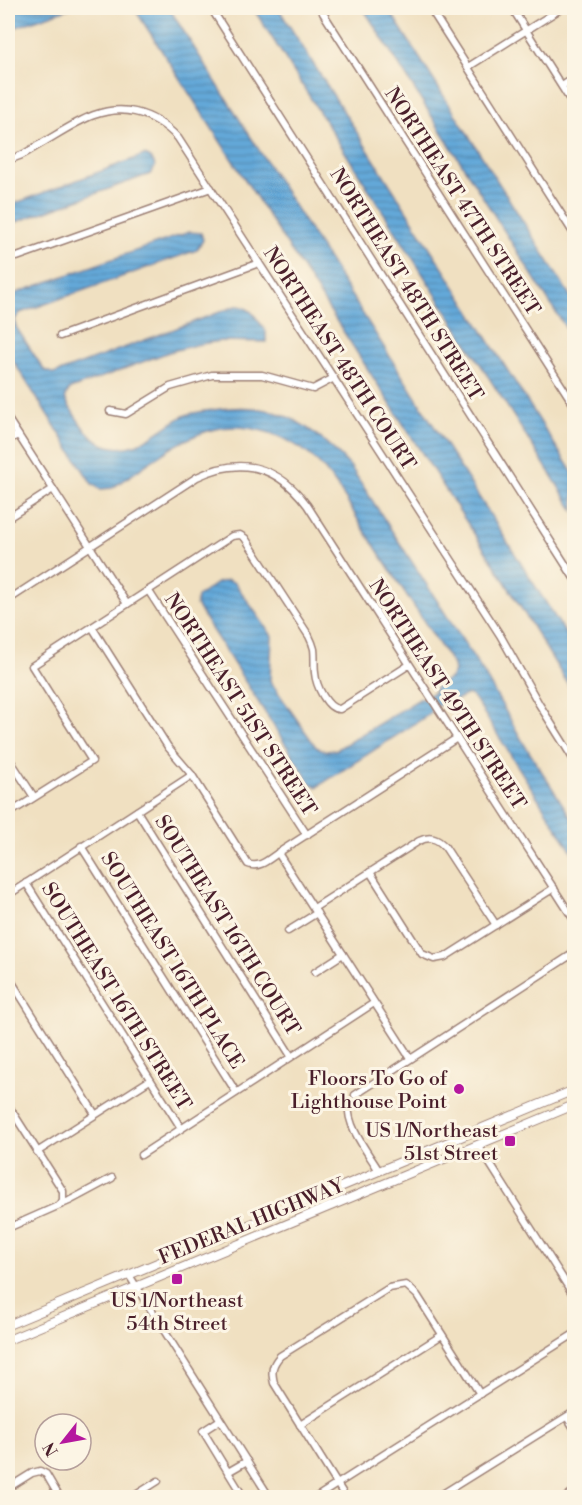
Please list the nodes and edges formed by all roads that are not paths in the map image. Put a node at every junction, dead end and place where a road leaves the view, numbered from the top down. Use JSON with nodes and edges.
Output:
{"nodes":[{"id":1,"x":212,"y":8,"type":"edge"},
{"id":2,"x":430,"y":8,"type":"edge"},
{"id":3,"x":512,"y":8,"type":"edge"},
{"id":4,"x":562,"y":8,"type":"edge"},
{"id":5,"x":323,"y":13,"type":"dead end"},
{"id":6,"x":526,"y":30,"type":"junction"},
{"id":7,"x":468,"y":67,"type":"junction"},
{"id":8,"x":574,"y":78,"type":"edge"},
{"id":9,"x":562,"y":86,"type":"junction"},
{"id":10,"x":574,"y":106,"type":"edge"},
{"id":11,"x":8,"y":159,"type":"edge"},
{"id":12,"x":211,"y":188,"type":"junction"},
{"id":13,"x":574,"y":234,"type":"edge"},
{"id":14,"x":17,"y":258,"type":"dead end"},
{"id":15,"x":259,"y":263,"type":"junction"},
{"id":16,"x":60,"y":336,"type":"dead end"},
{"id":17,"x":334,"y":378,"type":"junction"},
{"id":18,"x":574,"y":405,"type":"edge"},
{"id":19,"x":110,"y":411,"type":"dead end"},
{"id":20,"x":8,"y":419,"type":"edge"},
{"id":21,"x":18,"y":435,"type":"junction"},
{"id":22,"x":8,"y":440,"type":"edge"},
{"id":23,"x":53,"y":489,"type":"junction"},
{"id":24,"x":8,"y":518,"type":"edge"},
{"id":25,"x":90,"y":547,"type":"junction"},
{"id":26,"x":574,"y":578,"type":"edge"},
{"id":27,"x":148,"y":590,"type":"junction"},
{"id":28,"x":8,"y":600,"type":"edge"},
{"id":29,"x":127,"y":604,"type":"junction"},
{"id":30,"x":92,"y":627,"type":"junction"},
{"id":31,"x":409,"y":665,"type":"junction"},
{"id":32,"x":457,"y":738,"type":"junction"},
{"id":33,"x":8,"y":757,"type":"edge"},
{"id":34,"x":574,"y":760,"type":"edge"},
{"id":35,"x":192,"y":775,"type":"junction"},
{"id":36,"x":34,"y":798,"type":"junction"},
{"id":37,"x":136,"y":811,"type":"junction"},
{"id":38,"x":8,"y":814,"type":"edge"},
{"id":39,"x":307,"y":835,"type":"junction"},
{"id":40,"x":81,"y":846,"type":"junction"},
{"id":41,"x":278,"y":853,"type":"junction"},
{"id":42,"x":370,"y":872,"type":"junction"},
{"id":43,"x":26,"y":882,"type":"junction"},
{"id":44,"x":554,"y":888,"type":"junction"},
{"id":45,"x":8,"y":895,"type":"edge"},
{"id":46,"x":316,"y":910,"type":"junction"},
{"id":47,"x":574,"y":920,"type":"edge"},
{"id":48,"x":496,"y":925,"type":"junction"},
{"id":49,"x":288,"y":931,"type":"dead end"},
{"id":50,"x":574,"y":953,"type":"edge"},
{"id":51,"x":343,"y":954,"type":"junction"},
{"id":52,"x":315,"y":972,"type":"dead end"},
{"id":53,"x":8,"y":976,"type":"edge"},
{"id":54,"x":374,"y":1003,"type":"junction"},
{"id":55,"x":291,"y":1056,"type":"junction"},
{"id":56,"x":410,"y":1058,"type":"junction"},
{"id":57,"x":150,"y":1080,"type":"junction"},
{"id":58,"x":574,"y":1090,"type":"edge"},
{"id":59,"x":236,"y":1092,"type":"junction"},
{"id":60,"x":355,"y":1095,"type":"dead end"},
{"id":61,"x":8,"y":1105,"type":"edge"},
{"id":62,"x":349,"y":1106,"type":"dead end"},
{"id":63,"x":574,"y":1106,"type":"edge"},
{"id":64,"x":95,"y":1114,"type":"junction"},
{"id":65,"x":498,"y":1122,"type":"junction"},
{"id":66,"x":181,"y":1128,"type":"junction"},
{"id":67,"x":446,"y":1144,"type":"junction"},
{"id":68,"x":478,"y":1145,"type":"junction"},
{"id":69,"x":38,"y":1152,"type":"junction"},
{"id":70,"x":141,"y":1155,"type":"dead end"},
{"id":71,"x":435,"y":1163,"type":"junction"},
{"id":72,"x":379,"y":1171,"type":"junction"},
{"id":73,"x":112,"y":1178,"type":"dead end"},
{"id":74,"x":362,"y":1194,"type":"junction"},
{"id":75,"x":60,"y":1205,"type":"junction"},
{"id":76,"x":280,"y":1212,"type":"junction"},
{"id":77,"x":254,"y":1223,"type":"junction"},
{"id":78,"x":8,"y":1228,"type":"edge"},
{"id":79,"x":266,"y":1233,"type":"junction"},
{"id":80,"x":238,"y":1245,"type":"junction"},
{"id":81,"x":129,"y":1275,"type":"junction"},
{"id":82,"x":136,"y":1287,"type":"junction"},
{"id":83,"x":574,"y":1296,"type":"edge"},
{"id":84,"x":8,"y":1325,"type":"edge"},
{"id":85,"x":574,"y":1334,"type":"edge"},
{"id":86,"x":442,"y":1335,"type":"junction"},
{"id":87,"x":8,"y":1340,"type":"edge"},
{"id":88,"x":480,"y":1394,"type":"junction"},
{"id":89,"x":574,"y":1412,"type":"edge"},
{"id":90,"x":567,"y":1417,"type":"junction"},
{"id":91,"x":220,"y":1420,"type":"junction"},
{"id":92,"x":300,"y":1425,"type":"junction"},
{"id":93,"x":574,"y":1428,"type":"edge"},
{"id":94,"x":247,"y":1461,"type":"junction"},
{"id":95,"x":228,"y":1472,"type":"junction"},
{"id":96,"x":158,"y":1481,"type":"dead end"},
{"id":97,"x":337,"y":1483,"type":"junction"},
{"id":98,"x":8,"y":1488,"type":"edge"},
{"id":99,"x":574,"y":1491,"type":"edge"},
{"id":100,"x":60,"y":1497,"type":"edge"},
{"id":101,"x":131,"y":1497,"type":"edge"},
{"id":102,"x":244,"y":1497,"type":"edge"},
{"id":103,"x":270,"y":1497,"type":"edge"},
{"id":104,"x":315,"y":1497,"type":"edge"},
{"id":105,"x":346,"y":1497,"type":"edge"},
{"id":106,"x":441,"y":1497,"type":"edge"},
{"id":107,"x":565,"y":1497,"type":"edge"}],
"edges":[{"from":1,"to":26,"type":"street","name":"NORTHEAST 48TH STREET"},
{"from":2,"to":7,"type":"street"},
{"from":3,"to":6,"type":"street"},
{"from":4,"to":6,"type":"street"},
{"from":5,"to":18,"type":"street","name":"NORTHEAST 47TH STREET"},
{"from":6,"to":7,"type":"street"},
{"from":6,"to":9,"type":"street"},
{"from":7,"to":13,"type":"street"},
{"from":8,"to":9,"type":"street"},
{"from":9,"to":10,"type":"street"},
{"from":11,"to":12,"type":"street","name":"NORTHEAST 48TH COURT"},
{"from":12,"to":14,"type":"street"},
{"from":12,"to":15,"type":"street","name":"NORTHEAST 48TH COURT"},
{"from":15,"to":16,"type":"street"},
{"from":15,"to":17,"type":"street","name":"NORTHEAST 48TH COURT"},
{"from":17,"to":19,"type":"street"},
{"from":17,"to":34,"type":"street","name":"NORTHEAST 48TH COURT"},
{"from":20,"to":21,"type":"street"},
{"from":21,"to":22,"type":"street"},
{"from":21,"to":23,"type":"street"},
{"from":23,"to":24,"type":"street"},
{"from":23,"to":25,"type":"street"},
{"from":25,"to":28,"type":"street"},
{"from":25,"to":29,"type":"street"},
{"from":25,"to":31,"type":"street","name":"NORTHEAST 49TH STREET"},
{"from":27,"to":29,"type":"street"},
{"from":27,"to":31,"type":"street"},
{"from":27,"to":39,"type":"street","name":"NORTHEAST 51ST STREET"},
{"from":29,"to":30,"type":"street"},
{"from":30,"to":35,"type":"street"},
{"from":30,"to":36,"type":"street"},
{"from":31,"to":32,"type":"street","name":"NORTHEAST 49TH STREET"},
{"from":32,"to":39,"type":"street"},
{"from":32,"to":44,"type":"street","name":"NORTHEAST 49TH STREET"},
{"from":33,"to":36,"type":"street"},
{"from":35,"to":37,"type":"street"},
{"from":35,"to":41,"type":"street"},
{"from":36,"to":38,"type":"street"},
{"from":37,"to":40,"type":"street"},
{"from":37,"to":55,"type":"street","name":"SOUTHEAST 16TH COURT"},
{"from":39,"to":41,"type":"street"},
{"from":40,"to":43,"type":"street"},
{"from":40,"to":59,"type":"street","name":"SOUTHEAST 16TH PLACE"},
{"from":41,"to":46,"type":"street"},
{"from":42,"to":46,"type":"street"},
{"from":42,"to":48,"type":"street"},
{"from":42,"to":48,"type":"street"},
{"from":43,"to":45,"type":"street"},
{"from":43,"to":57,"type":"street","name":"SOUTHEAST 16TH STREET"},
{"from":44,"to":47,"type":"street","name":"NORTHEAST 49TH STREET"},
{"from":44,"to":48,"type":"street"},
{"from":46,"to":49,"type":"street"},
{"from":46,"to":51,"type":"street"},
{"from":50,"to":56,"type":"street"},
{"from":51,"to":52,"type":"street"},
{"from":51,"to":54,"type":"street"},
{"from":53,"to":64,"type":"street"},
{"from":54,"to":55,"type":"street"},
{"from":54,"to":56,"type":"street"},
{"from":55,"to":59,"type":"street"},
{"from":56,"to":60,"type":"street"},
{"from":57,"to":64,"type":"street"},
{"from":57,"to":66,"type":"street","name":"SOUTHEAST 16TH STREET"},
{"from":58,"to":65,"type":"main road","name":"FEDERAL HIGHWAY"},
{"from":59,"to":66,"type":"street"},
{"from":61,"to":69,"type":"street"},
{"from":62,"to":72,"type":"street"},
{"from":63,"to":68,"type":"main road","name":"FEDERAL HIGHWAY"},
{"from":64,"to":69,"type":"street"},
{"from":65,"to":67,"type":"main road","name":"FEDERAL HIGHWAY"},
{"from":65,"to":68,"type":"main road"},
{"from":66,"to":70,"type":"street"},
{"from":67,"to":71,"type":"main road"},
{"from":67,"to":72,"type":"main road","name":"FEDERAL HIGHWAY"},
{"from":68,"to":71,"type":"main road","name":"FEDERAL HIGHWAY"},
{"from":68,"to":83,"type":"street"},
{"from":69,"to":75,"type":"street"},
{"from":71,"to":74,"type":"main road","name":"FEDERAL HIGHWAY"},
{"from":72,"to":74,"type":"main road"},
{"from":72,"to":76,"type":"main road","name":"FEDERAL HIGHWAY"},
{"from":73,"to":75,"type":"street"},
{"from":74,"to":79,"type":"main road","name":"FEDERAL HIGHWAY"},
{"from":75,"to":78,"type":"street"},
{"from":76,"to":77,"type":"main road","name":"FEDERAL HIGHWAY"},
{"from":76,"to":79,"type":"main road"},
{"from":77,"to":80,"type":"main road"},
{"from":77,"to":81,"type":"main road","name":"FEDERAL HIGHWAY"},
{"from":79,"to":80,"type":"main road","name":"FEDERAL HIGHWAY"},
{"from":80,"to":82,"type":"main road","name":"FEDERAL HIGHWAY"},
{"from":81,"to":82,"type":"street"},
{"from":81,"to":84,"type":"main road","name":"FEDERAL HIGHWAY"},
{"from":82,"to":87,"type":"main road","name":"FEDERAL HIGHWAY"},
{"from":82,"to":91,"type":"street"},
{"from":85,"to":88,"type":"street"},
{"from":86,"to":88,"type":"street"},
{"from":86,"to":92,"type":"street"},
{"from":86,"to":92,"type":"street"},
{"from":88,"to":97,"type":"street"},
{"from":89,"to":90,"type":"street"},
{"from":90,"to":93,"type":"street"},
{"from":90,"to":106,"type":"street"},
{"from":91,"to":94,"type":"street"},
{"from":91,"to":95,"type":"street"},
{"from":92,"to":97,"type":"street"},
{"from":94,"to":95,"type":"street"},
{"from":94,"to":103,"type":"street"},
{"from":95,"to":102,"type":"street"},
{"from":96,"to":101,"type":"street"},
{"from":97,"to":104,"type":"street"},
{"from":97,"to":105,"type":"street"},
{"from":98,"to":100,"type":"street"},
{"from":99,"to":107,"type":"street"}]}
